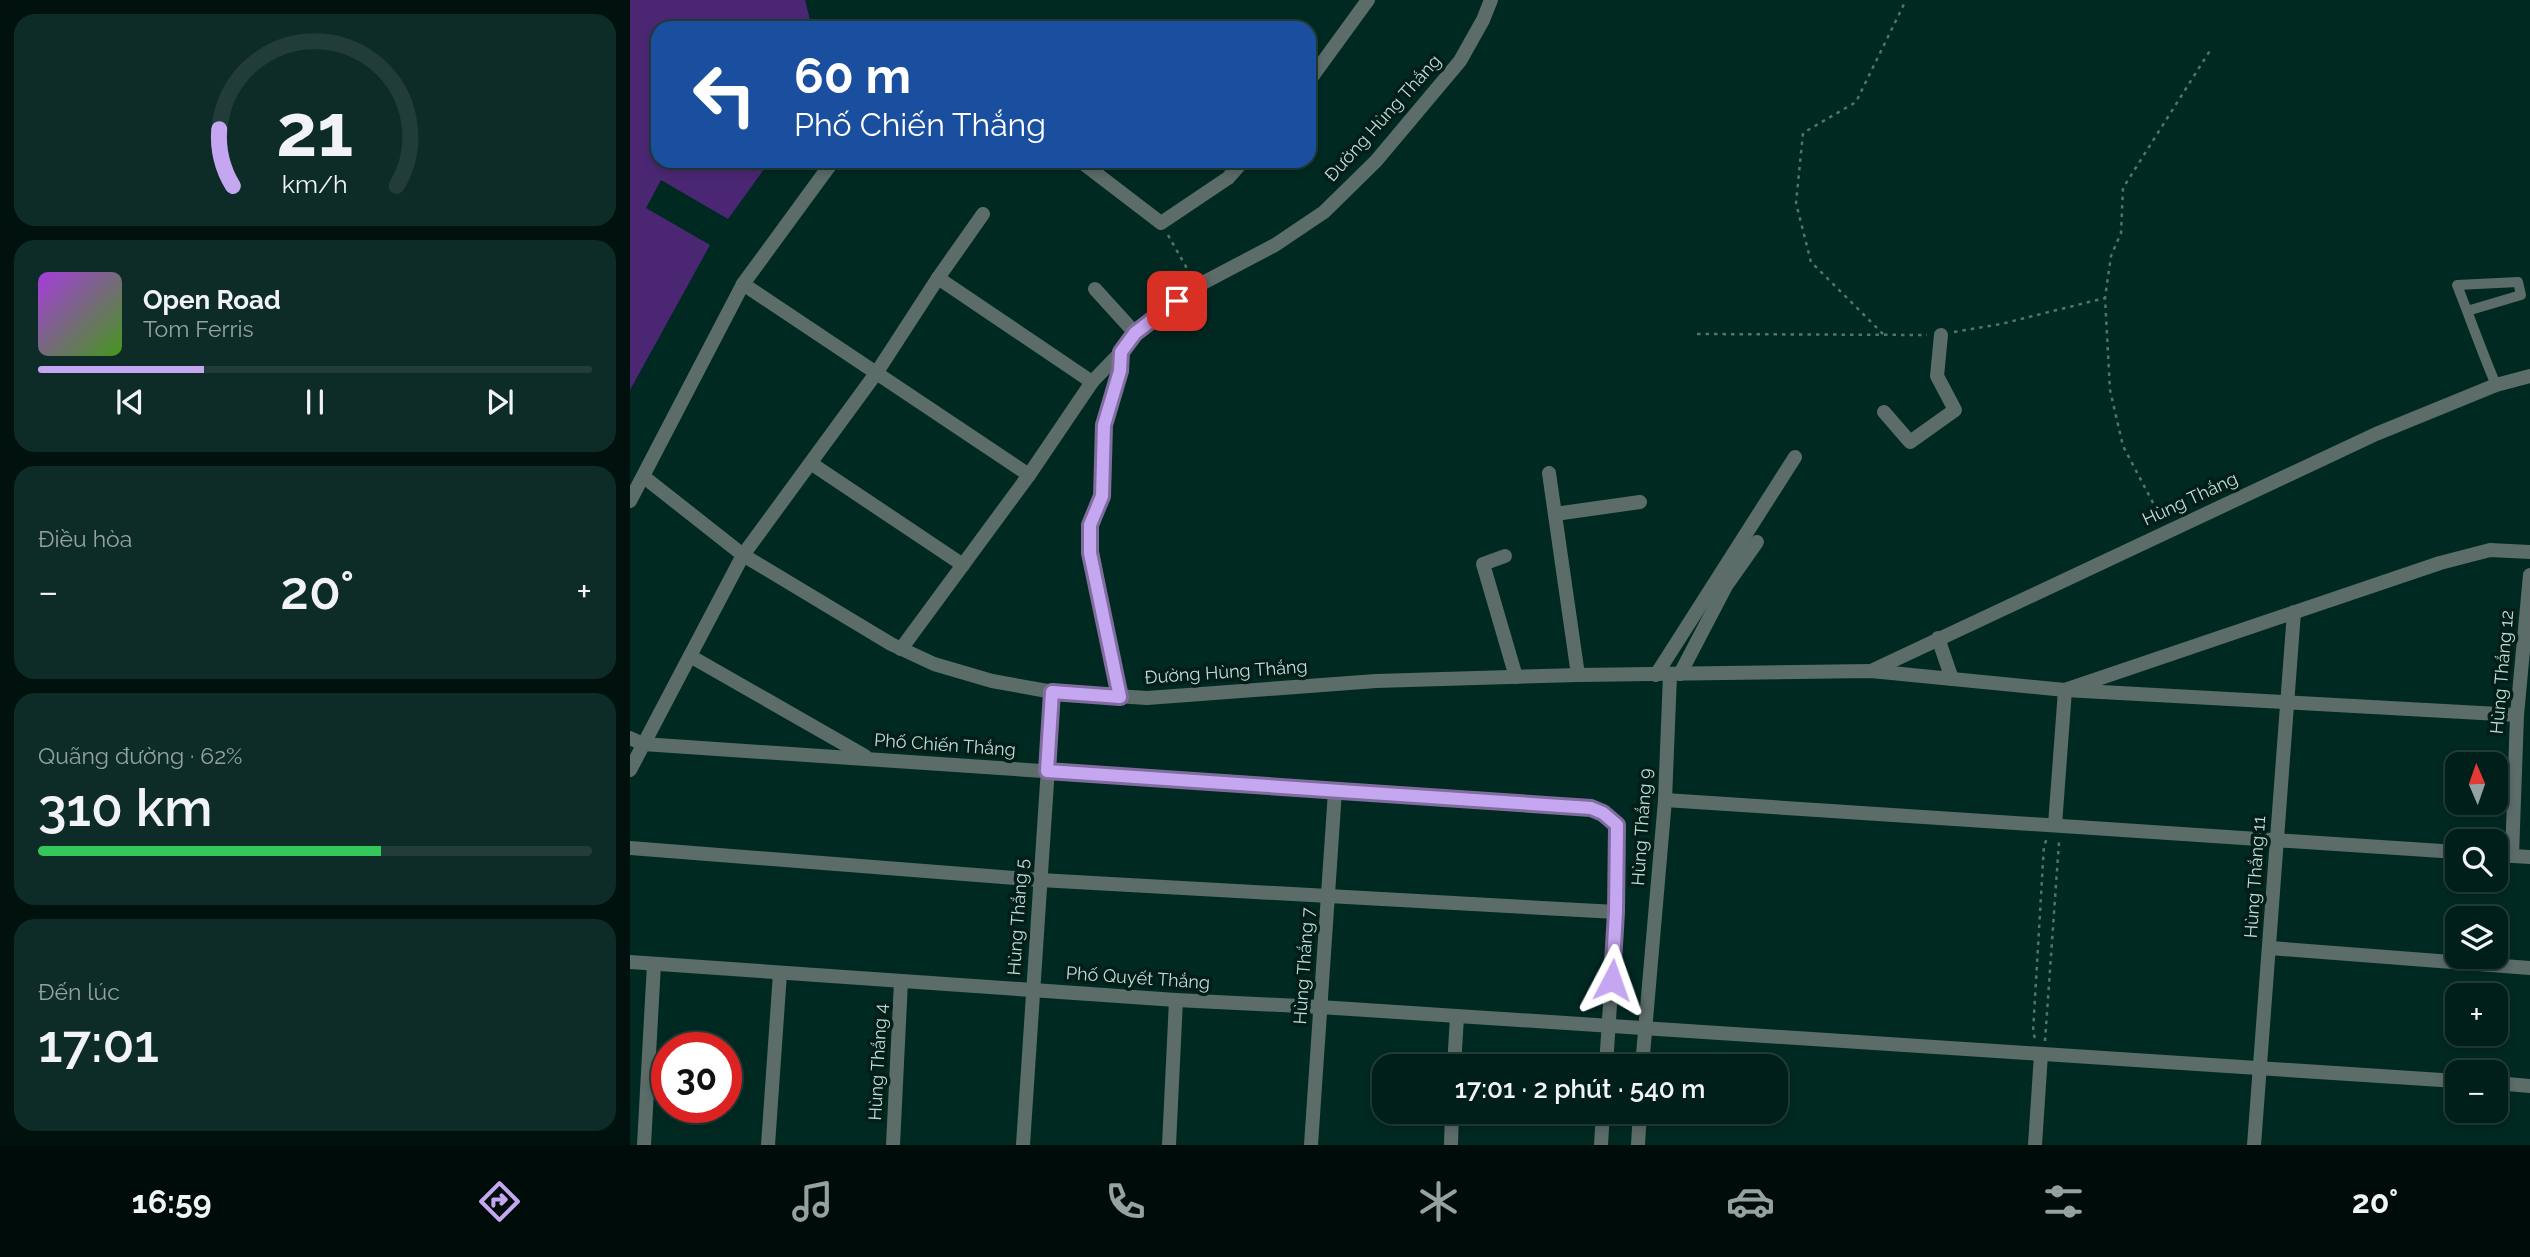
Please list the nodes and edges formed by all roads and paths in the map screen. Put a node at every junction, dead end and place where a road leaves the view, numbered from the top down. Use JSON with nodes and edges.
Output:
{"nodes":[{"id":1,"x":1368,"y":0,"type":"edge"},
{"id":2,"x":1491,"y":0,"type":"edge"},
{"id":3,"x":1906,"y":0,"type":"edge"},
{"id":4,"x":2211,"y":50,"type":"dead end"},
{"id":5,"x":1316,"y":71,"type":"edge"},
{"id":6,"x":828,"y":168,"type":"edge"},
{"id":7,"x":1089,"y":168,"type":"edge"},
{"id":8,"x":1237,"y":168,"type":"edge"},
{"id":9,"x":983,"y":214,"type":"dead end"},
{"id":10,"x":1161,"y":223,"type":"junction"},
{"id":11,"x":938,"y":278,"type":"junction"},
{"id":12,"x":743,"y":284,"type":"junction"},
{"id":13,"x":1197,"y":286,"type":"junction"},
{"id":14,"x":1095,"y":289,"type":"dead end"},
{"id":15,"x":2105,"y":298,"type":"junction"},
{"id":16,"x":2467,"y":311,"type":"junction"},
{"id":17,"x":1135,"y":333,"type":"junction"},
{"id":18,"x":1697,"y":334,"type":"dead end"},
{"id":19,"x":1883,"y":334,"type":"junction"},
{"id":20,"x":1941,"y":335,"type":"junction"},
{"id":21,"x":1121,"y":352,"type":"junction"},
{"id":22,"x":877,"y":372,"type":"junction"},
{"id":23,"x":2530,"y":376,"type":"edge"},
{"id":24,"x":1092,"y":383,"type":"junction"},
{"id":25,"x":2496,"y":385,"type":"junction"},
{"id":26,"x":1884,"y":412,"type":"dead end"},
{"id":27,"x":1795,"y":457,"type":"dead end"},
{"id":28,"x":812,"y":464,"type":"junction"},
{"id":29,"x":1549,"y":473,"type":"dead end"},
{"id":30,"x":1029,"y":475,"type":"junction"},
{"id":31,"x":644,"y":477,"type":"junction"},
{"id":32,"x":630,"y":501,"type":"edge"},
{"id":33,"x":1640,"y":502,"type":"dead end"},
{"id":34,"x":1555,"y":514,"type":"junction"},
{"id":35,"x":2167,"y":530,"type":"junction"},
{"id":36,"x":1757,"y":542,"type":"dead end"},
{"id":37,"x":2530,"y":552,"type":"edge"},
{"id":38,"x":743,"y":555,"type":"junction"},
{"id":39,"x":1505,"y":556,"type":"dead end"},
{"id":40,"x":963,"y":565,"type":"junction"},
{"id":41,"x":2530,"y":575,"type":"edge"},
{"id":42,"x":2294,"y":612,"type":"junction"},
{"id":43,"x":1938,"y":638,"type":"junction"},
{"id":44,"x":901,"y":649,"type":"junction"},
{"id":45,"x":690,"y":656,"type":"junction"},
{"id":46,"x":1871,"y":671,"type":"junction"},
{"id":47,"x":1578,"y":675,"type":"junction"},
{"id":48,"x":1669,"y":675,"type":"junction"},
{"id":49,"x":1516,"y":677,"type":"junction"},
{"id":50,"x":1952,"y":679,"type":"junction"},
{"id":51,"x":2065,"y":690,"type":"junction"},
{"id":52,"x":1052,"y":692,"type":"junction"},
{"id":53,"x":1120,"y":697,"type":"junction"},
{"id":54,"x":2286,"y":701,"type":"junction"},
{"id":55,"x":2517,"y":715,"type":"junction"},
{"id":56,"x":636,"y":741,"type":"edge"},
{"id":57,"x":870,"y":759,"type":"junction"},
{"id":58,"x":630,"y":771,"type":"edge"},
{"id":59,"x":1047,"y":771,"type":"junction"},
{"id":60,"x":1335,"y":791,"type":"junction"},
{"id":61,"x":1665,"y":800,"type":"junction"},
{"id":62,"x":2055,"y":825,"type":"junction"},
{"id":63,"x":2278,"y":840,"type":"junction"},
{"id":64,"x":630,"y":848,"type":"edge"},
{"id":65,"x":2445,"y":851,"type":"edge"},
{"id":66,"x":2508,"y":856,"type":"edge"},
{"id":67,"x":2512,"y":856,"type":"junction"},
{"id":68,"x":2530,"y":857,"type":"edge"},
{"id":69,"x":1040,"y":880,"type":"junction"},
{"id":70,"x":1328,"y":896,"type":"junction"},
{"id":71,"x":1616,"y":912,"type":"junction"},
{"id":72,"x":2270,"y":948,"type":"junction"},
{"id":73,"x":630,"y":962,"type":"edge"},
{"id":74,"x":654,"y":964,"type":"junction"},
{"id":75,"x":2530,"y":968,"type":"edge"},
{"id":76,"x":780,"y":973,"type":"junction"},
{"id":77,"x":901,"y":981,"type":"junction"},
{"id":78,"x":1033,"y":990,"type":"junction"},
{"id":79,"x":1176,"y":1000,"type":"junction"},
{"id":80,"x":1320,"y":1007,"type":"junction"},
{"id":81,"x":1457,"y":1017,"type":"junction"},
{"id":82,"x":1608,"y":1026,"type":"junction"},
{"id":83,"x":1644,"y":1028,"type":"junction"},
{"id":84,"x":1455,"y":1054,"type":"edge"},
{"id":85,"x":1607,"y":1054,"type":"edge"},
{"id":86,"x":1643,"y":1054,"type":"edge"},
{"id":87,"x":2041,"y":1054,"type":"junction"},
{"id":88,"x":2260,"y":1068,"type":"junction"},
{"id":89,"x":2445,"y":1080,"type":"edge"},
{"id":90,"x":2508,"y":1084,"type":"edge"},
{"id":91,"x":2530,"y":1086,"type":"edge"},
{"id":92,"x":1452,"y":1124,"type":"edge"},
{"id":93,"x":1602,"y":1124,"type":"edge"},
{"id":94,"x":1639,"y":1124,"type":"edge"},
{"id":95,"x":644,"y":1145,"type":"edge"},
{"id":96,"x":768,"y":1145,"type":"edge"},
{"id":97,"x":893,"y":1145,"type":"edge"},
{"id":98,"x":1023,"y":1145,"type":"edge"},
{"id":99,"x":1169,"y":1145,"type":"edge"},
{"id":100,"x":1311,"y":1145,"type":"edge"},
{"id":101,"x":1451,"y":1145,"type":"edge"},
{"id":102,"x":1601,"y":1145,"type":"edge"},
{"id":103,"x":1638,"y":1145,"type":"edge"},
{"id":104,"x":2035,"y":1145,"type":"edge"},
{"id":105,"x":2254,"y":1145,"type":"edge"}],
"edges":[{"from":1,"to":5,"type":"street"},
{"from":2,"to":13,"type":"street","name":"Đường Hùng Thắng"},
{"from":3,"to":19,"type":"path"},
{"from":4,"to":15,"type":"path"},
{"from":6,"to":12,"type":"street"},
{"from":7,"to":10,"type":"street"},
{"from":8,"to":10,"type":"street"},
{"from":9,"to":11,"type":"street"},
{"from":10,"to":13,"type":"path"},
{"from":11,"to":22,"type":"street"},
{"from":11,"to":24,"type":"street"},
{"from":12,"to":22,"type":"street"},
{"from":12,"to":31,"type":"street"},
{"from":13,"to":17,"type":"street","name":"Đường Hùng Thắng"},
{"from":14,"to":17,"type":"street"},
{"from":15,"to":20,"type":"path"},
{"from":15,"to":35,"type":"path"},
{"from":16,"to":16,"type":"lane"},
{"from":16,"to":25,"type":"lane"},
{"from":17,"to":21,"type":"street","name":"Đường Hùng Thắng"},
{"from":18,"to":19,"type":"path"},
{"from":19,"to":20,"type":"path"},
{"from":20,"to":26,"type":"street"},
{"from":21,"to":24,"type":"street"},
{"from":21,"to":53,"type":"street","name":"Đường Hùng Thắng"},
{"from":22,"to":28,"type":"street"},
{"from":22,"to":30,"type":"street"},
{"from":23,"to":25,"type":"street","name":"Hùng Thắng"},
{"from":24,"to":30,"type":"street"},
{"from":25,"to":35,"type":"street","name":"Hùng Thắng"},
{"from":27,"to":48,"type":"street"},
{"from":28,"to":38,"type":"street"},
{"from":28,"to":40,"type":"street"},
{"from":29,"to":34,"type":"street"},
{"from":30,"to":40,"type":"street"},
{"from":31,"to":32,"type":"street"},
{"from":31,"to":38,"type":"street"},
{"from":33,"to":34,"type":"street"},
{"from":34,"to":47,"type":"street"},
{"from":35,"to":43,"type":"street","name":"Hùng Thắng"},
{"from":36,"to":48,"type":"street"},
{"from":37,"to":42,"type":"street"},
{"from":38,"to":44,"type":"street"},
{"from":38,"to":45,"type":"street"},
{"from":39,"to":49,"type":"street"},
{"from":40,"to":44,"type":"street"},
{"from":41,"to":55,"type":"street","name":"Hùng Thắng 12"},
{"from":42,"to":51,"type":"street"},
{"from":42,"to":54,"type":"street","name":"Hùng Thắng 11"},
{"from":43,"to":46,"type":"street","name":"Hùng Thắng"},
{"from":43,"to":50,"type":"street"},
{"from":44,"to":52,"type":"street"},
{"from":45,"to":56,"type":"street"},
{"from":45,"to":57,"type":"street"},
{"from":46,"to":48,"type":"street","name":"Đường Hùng Thắng"},
{"from":46,"to":50,"type":"street","name":"Đường Hùng Thắng"},
{"from":47,"to":48,"type":"street","name":"Đường Hùng Thắng"},
{"from":47,"to":49,"type":"street","name":"Đường Hùng Thắng"},
{"from":48,"to":61,"type":"street","name":"Hùng Thắng 9"},
{"from":49,"to":53,"type":"street","name":"Đường Hùng Thắng"},
{"from":50,"to":51,"type":"street","name":"Đường Hùng Thắng"},
{"from":51,"to":54,"type":"street","name":"Đường Hùng Thắng"},
{"from":51,"to":62,"type":"street"},
{"from":52,"to":53,"type":"street"},
{"from":52,"to":59,"type":"street","name":"Hùng Thắng 5"},
{"from":54,"to":55,"type":"street","name":"Đường Hùng Thắng"},
{"from":54,"to":63,"type":"street","name":"Hùng Thắng 11"},
{"from":55,"to":67,"type":"street","name":"Hùng Thắng 12"},
{"from":56,"to":57,"type":"street","name":"Phố Chiến Thắng"},
{"from":56,"to":58,"type":"street"},
{"from":57,"to":59,"type":"street","name":"Phố Chiến Thắng"},
{"from":59,"to":60,"type":"street","name":"Phố Chiến Thắng"},
{"from":59,"to":69,"type":"street","name":"Hùng Thắng 5"},
{"from":60,"to":70,"type":"street","name":"Hùng Thắng 7"},
{"from":60,"to":71,"type":"street","name":"Phố Chiến Thắng"},
{"from":61,"to":62,"type":"street"},
{"from":61,"to":83,"type":"street","name":"Hùng Thắng 9"},
{"from":62,"to":63,"type":"street"},
{"from":62,"to":87,"type":"path"},
{"from":62,"to":87,"type":"path"},
{"from":63,"to":65,"type":"street"},
{"from":63,"to":72,"type":"street","name":"Hùng Thắng 11"},
{"from":64,"to":69,"type":"street"},
{"from":66,"to":67,"type":"street"},
{"from":67,"to":68,"type":"street"},
{"from":69,"to":70,"type":"street"},
{"from":69,"to":78,"type":"street","name":"Hùng Thắng 5"},
{"from":70,"to":71,"type":"street"},
{"from":70,"to":80,"type":"street","name":"Hùng Thắng 7"},
{"from":71,"to":82,"type":"street"},
{"from":72,"to":75,"type":"street"},
{"from":72,"to":88,"type":"street","name":"Hùng Thắng 11"},
{"from":73,"to":74,"type":"street","name":"Phố Quyết Thắng"},
{"from":74,"to":76,"type":"street","name":"Phố Quyết Thắng"},
{"from":74,"to":95,"type":"street"},
{"from":76,"to":77,"type":"street","name":"Phố Quyết Thắng"},
{"from":76,"to":96,"type":"street"},
{"from":77,"to":78,"type":"street","name":"Phố Quyết Thắng"},
{"from":77,"to":97,"type":"street","name":"Hùng Thắng 4"},
{"from":78,"to":79,"type":"street","name":"Phố Quyết Thắng"},
{"from":78,"to":98,"type":"street","name":"Hùng Thắng 5"},
{"from":79,"to":80,"type":"street","name":"Phố Quyết Thắng"},
{"from":79,"to":99,"type":"street"},
{"from":80,"to":81,"type":"street","name":"Phố Quyết Thắng"},
{"from":80,"to":100,"type":"street","name":"Hùng Thắng 7"},
{"from":81,"to":82,"type":"street","name":"Phố Quyết Thắng"},
{"from":81,"to":84,"type":"street"},
{"from":82,"to":83,"type":"street","name":"Phố Quyết Thắng"},
{"from":82,"to":85,"type":"street"},
{"from":83,"to":86,"type":"street","name":"Hùng Thắng 9"},
{"from":83,"to":87,"type":"street","name":"Phố Quyết Thắng"},
{"from":87,"to":88,"type":"street","name":"Phố Quyết Thắng"},
{"from":87,"to":104,"type":"street"},
{"from":88,"to":89,"type":"street","name":"Phố Quyết Thắng"},
{"from":88,"to":105,"type":"street","name":"Hùng Thắng 11"},
{"from":90,"to":91,"type":"street"},
{"from":92,"to":101,"type":"street"},
{"from":93,"to":102,"type":"street"},
{"from":94,"to":103,"type":"street"}]}
